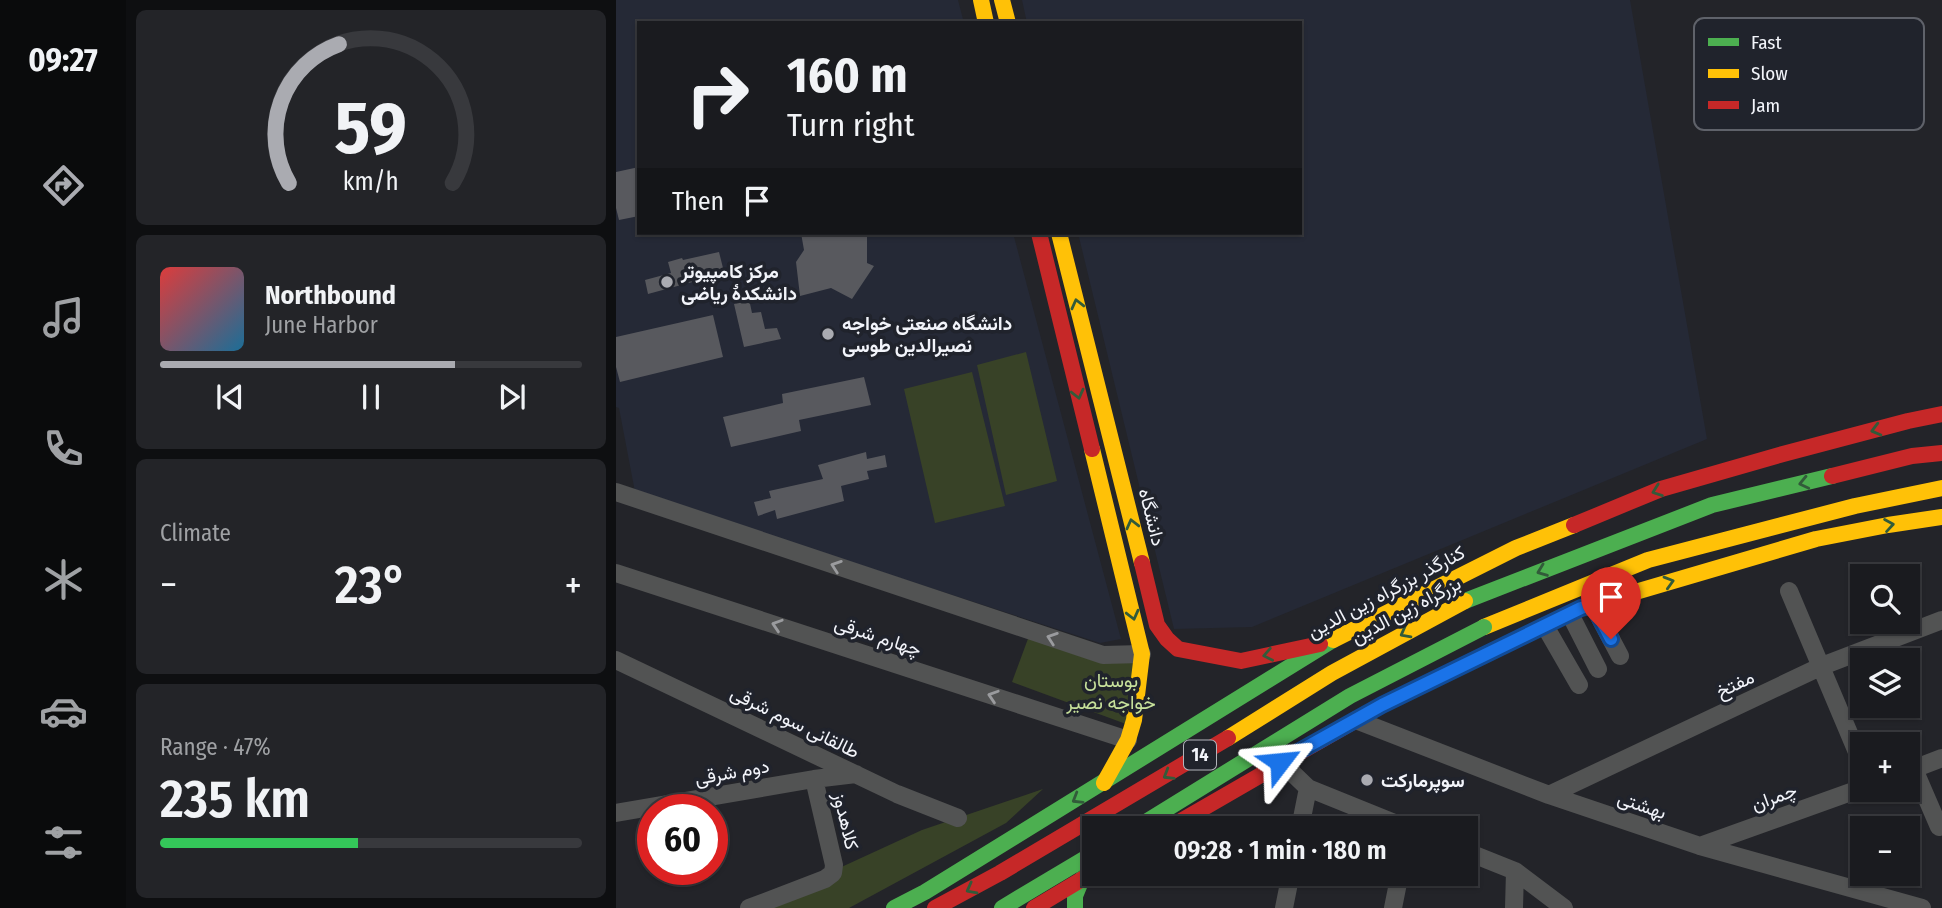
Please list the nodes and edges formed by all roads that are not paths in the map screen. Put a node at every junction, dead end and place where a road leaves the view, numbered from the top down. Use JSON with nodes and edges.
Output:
{"nodes":[{"id":1,"x":981,"y":0,"type":"edge"},
{"id":2,"x":1002,"y":0,"type":"edge"},
{"id":3,"x":986,"y":21,"type":"edge"},
{"id":4,"x":1007,"y":21,"type":"edge"},
{"id":5,"x":1039,"y":235,"type":"edge"},
{"id":6,"x":1060,"y":235,"type":"edge"},
{"id":7,"x":1070,"y":275,"type":"junction"},
{"id":8,"x":1050,"y":279,"type":"junction"},
{"id":9,"x":1942,"y":414,"type":"edge"},
{"id":10,"x":1110,"y":436,"type":"junction"},
{"id":11,"x":1090,"y":440,"type":"junction"},
{"id":12,"x":1942,"y":453,"type":"edge"},
{"id":13,"x":1942,"y":488,"type":"edge"},
{"id":14,"x":616,"y":492,"type":"edge"},
{"id":15,"x":1942,"y":506,"type":"edge"},
{"id":16,"x":1942,"y":517,"type":"edge"},
{"id":17,"x":1784,"y":524,"type":"junction"},
{"id":18,"x":616,"y":573,"type":"edge"},
{"id":19,"x":1789,"y":591,"type":"dead end"},
{"id":20,"x":1593,"y":605,"type":"junction"},
{"id":21,"x":1570,"y":614,"type":"junction"},
{"id":22,"x":1942,"y":620,"type":"edge"},
{"id":23,"x":1545,"y":626,"type":"junction"},
{"id":24,"x":1334,"y":640,"type":"junction"},
{"id":25,"x":1142,"y":654,"type":"junction"},
{"id":26,"x":1620,"y":656,"type":"dead end"},
{"id":27,"x":616,"y":660,"type":"edge"},
{"id":28,"x":1822,"y":666,"type":"junction"},
{"id":29,"x":1598,"y":669,"type":"dead end"},
{"id":30,"x":1260,"y":685,"type":"junction"},
{"id":31,"x":1579,"y":685,"type":"dead end"},
{"id":32,"x":1356,"y":720,"type":"junction"},
{"id":33,"x":1850,"y":735,"type":"edge"},
{"id":34,"x":1128,"y":740,"type":"junction"},
{"id":35,"x":1942,"y":758,"type":"edge"},
{"id":36,"x":1280,"y":762,"type":"junction"},
{"id":37,"x":1920,"y":767,"type":"edge"},
{"id":38,"x":856,"y":774,"type":"junction"},
{"id":39,"x":814,"y":779,"type":"junction"},
{"id":40,"x":1104,"y":783,"type":"junction"},
{"id":41,"x":1308,"y":788,"type":"junction"},
{"id":42,"x":1920,"y":788,"type":"edge"},
{"id":43,"x":1850,"y":792,"type":"edge"},
{"id":44,"x":1549,"y":795,"type":"junction"},
{"id":45,"x":616,"y":813,"type":"edge"},
{"id":46,"x":1155,"y":816,"type":"edge"},
{"id":47,"x":1189,"y":816,"type":"edge"},
{"id":48,"x":1302,"y":816,"type":"edge"},
{"id":49,"x":1377,"y":816,"type":"edge"},
{"id":50,"x":958,"y":818,"type":"dead end"},
{"id":51,"x":1940,"y":827,"type":"dead end"},
{"id":52,"x":1700,"y":846,"type":"junction"},
{"id":53,"x":1478,"y":856,"type":"edge"},
{"id":54,"x":1082,"y":860,"type":"edge"},
{"id":55,"x":1515,"y":872,"type":"junction"},
{"id":56,"x":1082,"y":880,"type":"edge"},
{"id":57,"x":1082,"y":885,"type":"edge"},
{"id":58,"x":1288,"y":886,"type":"edge"},
{"id":59,"x":1397,"y":886,"type":"edge"},
{"id":60,"x":1044,"y":906,"type":"edge"},
{"id":61,"x":749,"y":908,"type":"edge"},
{"id":62,"x":894,"y":908,"type":"edge"},
{"id":63,"x":935,"y":908,"type":"edge"},
{"id":64,"x":1002,"y":908,"type":"edge"},
{"id":65,"x":1075,"y":908,"type":"edge"},
{"id":66,"x":1284,"y":908,"type":"edge"},
{"id":67,"x":1393,"y":908,"type":"edge"},
{"id":68,"x":1514,"y":908,"type":"edge"},
{"id":69,"x":1564,"y":908,"type":"edge"},
{"id":70,"x":1922,"y":908,"type":"edge"}],
"edges":[{"from":1,"to":3,"type":"main road"},
{"from":2,"to":4,"type":"main road"},
{"from":5,"to":8,"type":"main road"},
{"from":6,"to":7,"type":"main road","name":"دانشگاه"},
{"from":7,"to":8,"type":"main road"},
{"from":10,"to":7,"type":"main road","name":"دانشگاه","one_way":true},
{"from":8,"to":11,"type":"main road","one_way":true},
{"from":9,"to":24,"type":"main road","name":"کنارگذر بزرگراه زین الدین","one_way":true},
{"from":10,"to":11,"type":"main road"},
{"from":24,"to":10,"type":"main road","name":"دانشگاه","one_way":true},
{"from":11,"to":25,"type":"main road","one_way":true},
{"from":12,"to":63,"type":"main road","name":"بزرگراه زین الدین","number":"14","one_way":true,"bridge":true},
{"from":13,"to":17,"type":"main road","number":"14"},
{"from":25,"to":14,"type":"street","one_way":true},
{"from":15,"to":17,"type":"main road"},
{"from":20,"to":16,"type":"main road","one_way":true},
{"from":17,"to":46,"type":"main road","number":"14","bridge":true},
{"from":34,"to":18,"type":"street","name":"چهارم شرقی","one_way":true},
{"from":19,"to":28,"type":"street"},
{"from":20,"to":21,"type":"main road"},
{"from":20,"to":26,"type":"street"},
{"from":21,"to":23,"type":"main road"},
{"from":21,"to":29,"type":"street"},
{"from":22,"to":28,"type":"street","name":"مفتخ"},
{"from":23,"to":31,"type":"street"},
{"from":23,"to":32,"type":"main road"},
{"from":24,"to":30,"type":"main road","name":"کنارگذر بزرگراه زین الدین"},
{"from":25,"to":34,"type":"main road"},
{"from":27,"to":38,"type":"street","name":"طالقانی سوم شرقی"},
{"from":28,"to":33,"type":"street"},
{"from":28,"to":44,"type":"street","name":"مفتخ"},
{"from":30,"to":36,"type":"main road"},
{"from":30,"to":40,"type":"main road","name":"کنارگذر بزرگراه زین الدین"},
{"from":32,"to":36,"type":"main road"},
{"from":32,"to":44,"type":"street","name":"بهشتی"},
{"from":34,"to":40,"type":"main road"},
{"from":35,"to":37,"type":"street"},
{"from":36,"to":41,"type":"street"},
{"from":36,"to":47,"type":"main road"},
{"from":38,"to":39,"type":"street","name":"دوم شرقی"},
{"from":38,"to":50,"type":"street","name":"طالقانی سوم شرقی"},
{"from":39,"to":45,"type":"street","name":"دوم شرقی"},
{"from":39,"to":61,"type":"street","name":"کلاهدوز"},
{"from":40,"to":62,"type":"main road","name":"کنارگذر بزرگراه زین الدین","one_way":true},
{"from":41,"to":48,"type":"street"},
{"from":41,"to":49,"type":"street"},
{"from":42,"to":51,"type":"street"},
{"from":43,"to":52,"type":"street","name":"چمران"},
{"from":44,"to":52,"type":"street","name":"بهشتی"},
{"from":52,"to":70,"type":"street","name":"بهشتی"},
{"from":53,"to":55,"type":"street"},
{"from":54,"to":64,"type":"main road"},
{"from":55,"to":68,"type":"street"},
{"from":55,"to":69,"type":"street"},
{"from":56,"to":60,"type":"main road"},
{"from":57,"to":65,"type":"main road"},
{"from":58,"to":66,"type":"street"},
{"from":59,"to":67,"type":"street"}]}
